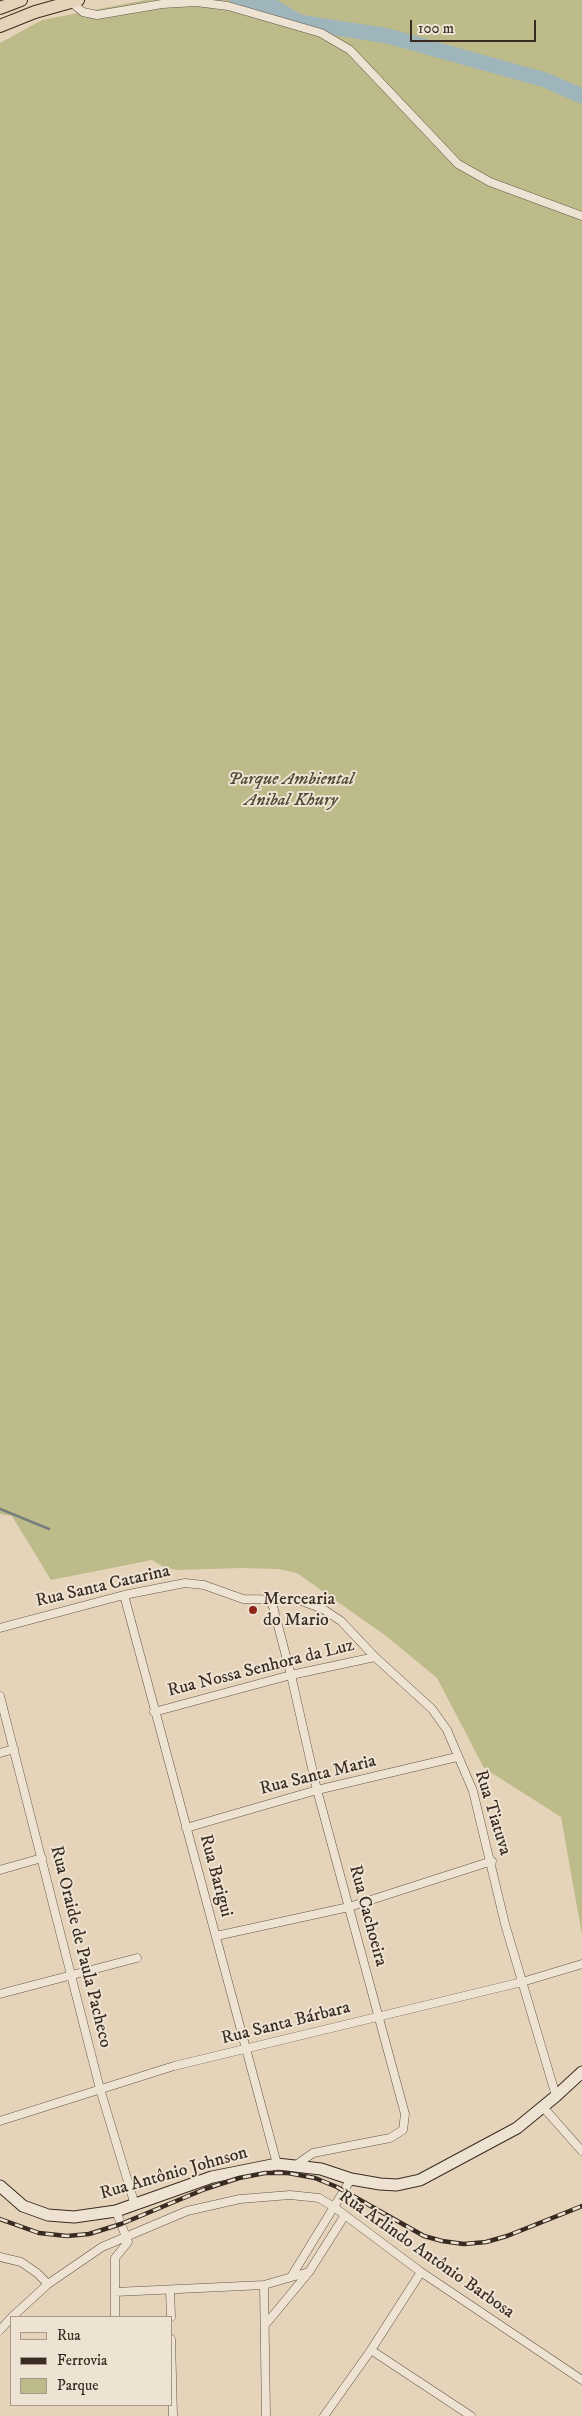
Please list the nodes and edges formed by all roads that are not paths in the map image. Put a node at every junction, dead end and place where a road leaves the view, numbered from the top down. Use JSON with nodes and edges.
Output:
{"nodes":[{"id":1,"x":21,"y":0,"type":"edge"},
{"id":2,"x":75,"y":1,"type":"edge"},
{"id":3,"x":0,"y":8,"type":"edge"},
{"id":4,"x":0,"y":26,"type":"edge"},
{"id":5,"x":582,"y":216,"type":"edge"},
{"id":6,"x":124,"y":1596,"type":"junction"},
{"id":7,"x":271,"y":1599,"type":"junction"},
{"id":8,"x":0,"y":1628,"type":"edge"},
{"id":9,"x":375,"y":1657,"type":"junction"},
{"id":10,"x":291,"y":1675,"type":"junction"},
{"id":11,"x":0,"y":1696,"type":"edge"},
{"id":12,"x":154,"y":1712,"type":"junction"},
{"id":13,"x":14,"y":1750,"type":"junction"},
{"id":14,"x":0,"y":1753,"type":"edge"},
{"id":15,"x":458,"y":1757,"type":"junction"},
{"id":16,"x":317,"y":1790,"type":"junction"},
{"id":17,"x":186,"y":1828,"type":"junction"},
{"id":18,"x":42,"y":1858,"type":"junction"},
{"id":19,"x":492,"y":1861,"type":"junction"},
{"id":20,"x":0,"y":1870,"type":"edge"},
{"id":21,"x":349,"y":1907,"type":"junction"},
{"id":22,"x":216,"y":1936,"type":"junction"},
{"id":23,"x":137,"y":1958,"type":"dead end"},
{"id":24,"x":582,"y":1964,"type":"edge"},
{"id":25,"x":72,"y":1974,"type":"junction"},
{"id":26,"x":522,"y":1982,"type":"junction"},
{"id":27,"x":0,"y":1994,"type":"edge"},
{"id":28,"x":380,"y":2017,"type":"junction"},
{"id":29,"x":247,"y":2050,"type":"junction"},
{"id":30,"x":582,"y":2072,"type":"edge"},
{"id":31,"x":100,"y":2089,"type":"junction"},
{"id":32,"x":556,"y":2096,"type":"junction"},
{"id":33,"x":543,"y":2107,"type":"junction"},
{"id":34,"x":0,"y":2121,"type":"edge"},
{"id":35,"x":582,"y":2152,"type":"edge"},
{"id":36,"x":277,"y":2164,"type":"junction"},
{"id":37,"x":296,"y":2165,"type":"junction"},
{"id":38,"x":351,"y":2179,"type":"junction"},
{"id":39,"x":0,"y":2186,"type":"edge"},
{"id":40,"x":135,"y":2205,"type":"junction"},
{"id":41,"x":334,"y":2207,"type":"junction"},
{"id":42,"x":116,"y":2211,"type":"junction"},
{"id":43,"x":345,"y":2215,"type":"junction"},
{"id":44,"x":127,"y":2236,"type":"junction"},
{"id":45,"x":0,"y":2256,"type":"edge"},
{"id":46,"x":309,"y":2272,"type":"junction"},
{"id":47,"x":421,"y":2272,"type":"junction"},
{"id":48,"x":292,"y":2277,"type":"junction"},
{"id":49,"x":48,"y":2284,"type":"junction"},
{"id":50,"x":264,"y":2284,"type":"junction"},
{"id":51,"x":170,"y":2290,"type":"junction"},
{"id":52,"x":115,"y":2292,"type":"junction"},
{"id":53,"x":14,"y":2316,"type":"edge"},
{"id":54,"x":115,"y":2316,"type":"edge"},
{"id":55,"x":171,"y":2316,"type":"edge"},
{"id":56,"x":10,"y":2320,"type":"edge"},
{"id":57,"x":265,"y":2324,"type":"junction"},
{"id":58,"x":0,"y":2330,"type":"edge"},
{"id":59,"x":371,"y":2350,"type":"junction"},
{"id":60,"x":172,"y":2378,"type":"edge"},
{"id":61,"x":582,"y":2380,"type":"edge"},
{"id":62,"x":173,"y":2416,"type":"edge"},
{"id":63,"x":266,"y":2416,"type":"edge"},
{"id":64,"x":324,"y":2416,"type":"edge"},
{"id":65,"x":471,"y":2416,"type":"edge"}],
"edges":[{"from":1,"to":3,"type":"main road"},
{"from":2,"to":4,"type":"main road"},
{"from":2,"to":5,"type":"street"},
{"from":6,"to":7,"type":"street","name":"Rua Santa Catarina"},
{"from":6,"to":8,"type":"street","name":"Rua Santa Catarina"},
{"from":6,"to":12,"type":"street","name":"Rua Barigui"},
{"from":7,"to":9,"type":"street","name":"Rua Tiatuva"},
{"from":7,"to":10,"type":"street","name":"Rua Cachoeira"},
{"from":9,"to":10,"type":"street","name":"Rua Nossa Senhora da Luz"},
{"from":9,"to":15,"type":"street","name":"Rua Tiatuva"},
{"from":10,"to":12,"type":"street","name":"Rua Nossa Senhora da Luz"},
{"from":10,"to":16,"type":"street","name":"Rua Cachoeira"},
{"from":11,"to":13,"type":"street","name":"Rua Oraide de Paula Pacheco"},
{"from":12,"to":17,"type":"street","name":"Rua Barigui"},
{"from":13,"to":14,"type":"street"},
{"from":13,"to":18,"type":"street","name":"Rua Oraide de Paula Pacheco"},
{"from":15,"to":16,"type":"street","name":"Rua Santa Maria"},
{"from":15,"to":19,"type":"street","name":"Rua Tiatuva"},
{"from":16,"to":17,"type":"street","name":"Rua Santa Maria"},
{"from":16,"to":21,"type":"street","name":"Rua Cachoeira"},
{"from":17,"to":22,"type":"street","name":"Rua Barigui"},
{"from":18,"to":20,"type":"street"},
{"from":18,"to":25,"type":"street","name":"Rua Oraide de Paula Pacheco"},
{"from":19,"to":21,"type":"street"},
{"from":19,"to":26,"type":"street","name":"Rua Tiatuva"},
{"from":21,"to":22,"type":"street"},
{"from":21,"to":28,"type":"street","name":"Rua Cachoeira"},
{"from":22,"to":29,"type":"street","name":"Rua Barigui"},
{"from":23,"to":25,"type":"street"},
{"from":24,"to":26,"type":"street","name":"Rua Santa Bárbara"},
{"from":25,"to":27,"type":"street"},
{"from":25,"to":31,"type":"street","name":"Rua Oraide de Paula Pacheco"},
{"from":26,"to":28,"type":"street","name":"Rua Santa Bárbara"},
{"from":26,"to":32,"type":"street","name":"Rua Tiatuva"},
{"from":28,"to":29,"type":"street","name":"Rua Santa Bárbara"},
{"from":28,"to":37,"type":"street","name":"Rua Cachoeira"},
{"from":29,"to":31,"type":"street","name":"Rua Santa Bárbara"},
{"from":29,"to":36,"type":"street","name":"Rua Barigui"},
{"from":30,"to":32,"type":"main road","name":"Rua Antônio Johnson"},
{"from":31,"to":34,"type":"street","name":"Rua Santa Bárbara"},
{"from":31,"to":40,"type":"street","name":"Rua Oraide de Paula Pacheco"},
{"from":32,"to":33,"type":"main road","name":"Rua Antônio Johnson"},
{"from":33,"to":35,"type":"street"},
{"from":33,"to":38,"type":"main road","name":"Rua Antônio Johnson"},
{"from":36,"to":37,"type":"main road","name":"Rua Antônio Johnson"},
{"from":36,"to":40,"type":"main road","name":"Rua Antônio Johnson"},
{"from":37,"to":38,"type":"main road","name":"Rua Antônio Johnson"},
{"from":38,"to":41,"type":"street"},
{"from":39,"to":42,"type":"main road","name":"Rua Antônio Johnson"},
{"from":40,"to":42,"type":"main road","name":"Rua Antônio Johnson"},
{"from":41,"to":43,"type":"street","name":"Rua Arlindo Antônio Barbosa"},
{"from":41,"to":44,"type":"street","name":"Rua Arlindo Antônio Barbosa"},
{"from":41,"to":48,"type":"street"},
{"from":42,"to":44,"type":"street"},
{"from":43,"to":46,"type":"street"},
{"from":43,"to":47,"type":"street","name":"Rua Arlindo Antônio Barbosa"},
{"from":44,"to":49,"type":"street","name":"Rua Arlindo Antônio Barbosa"},
{"from":44,"to":52,"type":"street"},
{"from":45,"to":49,"type":"street"},
{"from":46,"to":48,"type":"street"},
{"from":46,"to":57,"type":"street"},
{"from":47,"to":59,"type":"street"},
{"from":47,"to":61,"type":"street","name":"Rua Arlindo Antônio Barbosa"},
{"from":48,"to":50,"type":"street"},
{"from":49,"to":53,"type":"street","name":"Rua Arlindo Antônio Barbosa"},
{"from":50,"to":51,"type":"street"},
{"from":50,"to":57,"type":"street"},
{"from":51,"to":52,"type":"street"},
{"from":51,"to":55,"type":"street"},
{"from":52,"to":54,"type":"street"},
{"from":56,"to":58,"type":"street","name":"Rua Arlindo Antônio Barbosa"},
{"from":57,"to":63,"type":"street"},
{"from":59,"to":64,"type":"street"},
{"from":59,"to":65,"type":"street"},
{"from":60,"to":62,"type":"street"}]}
